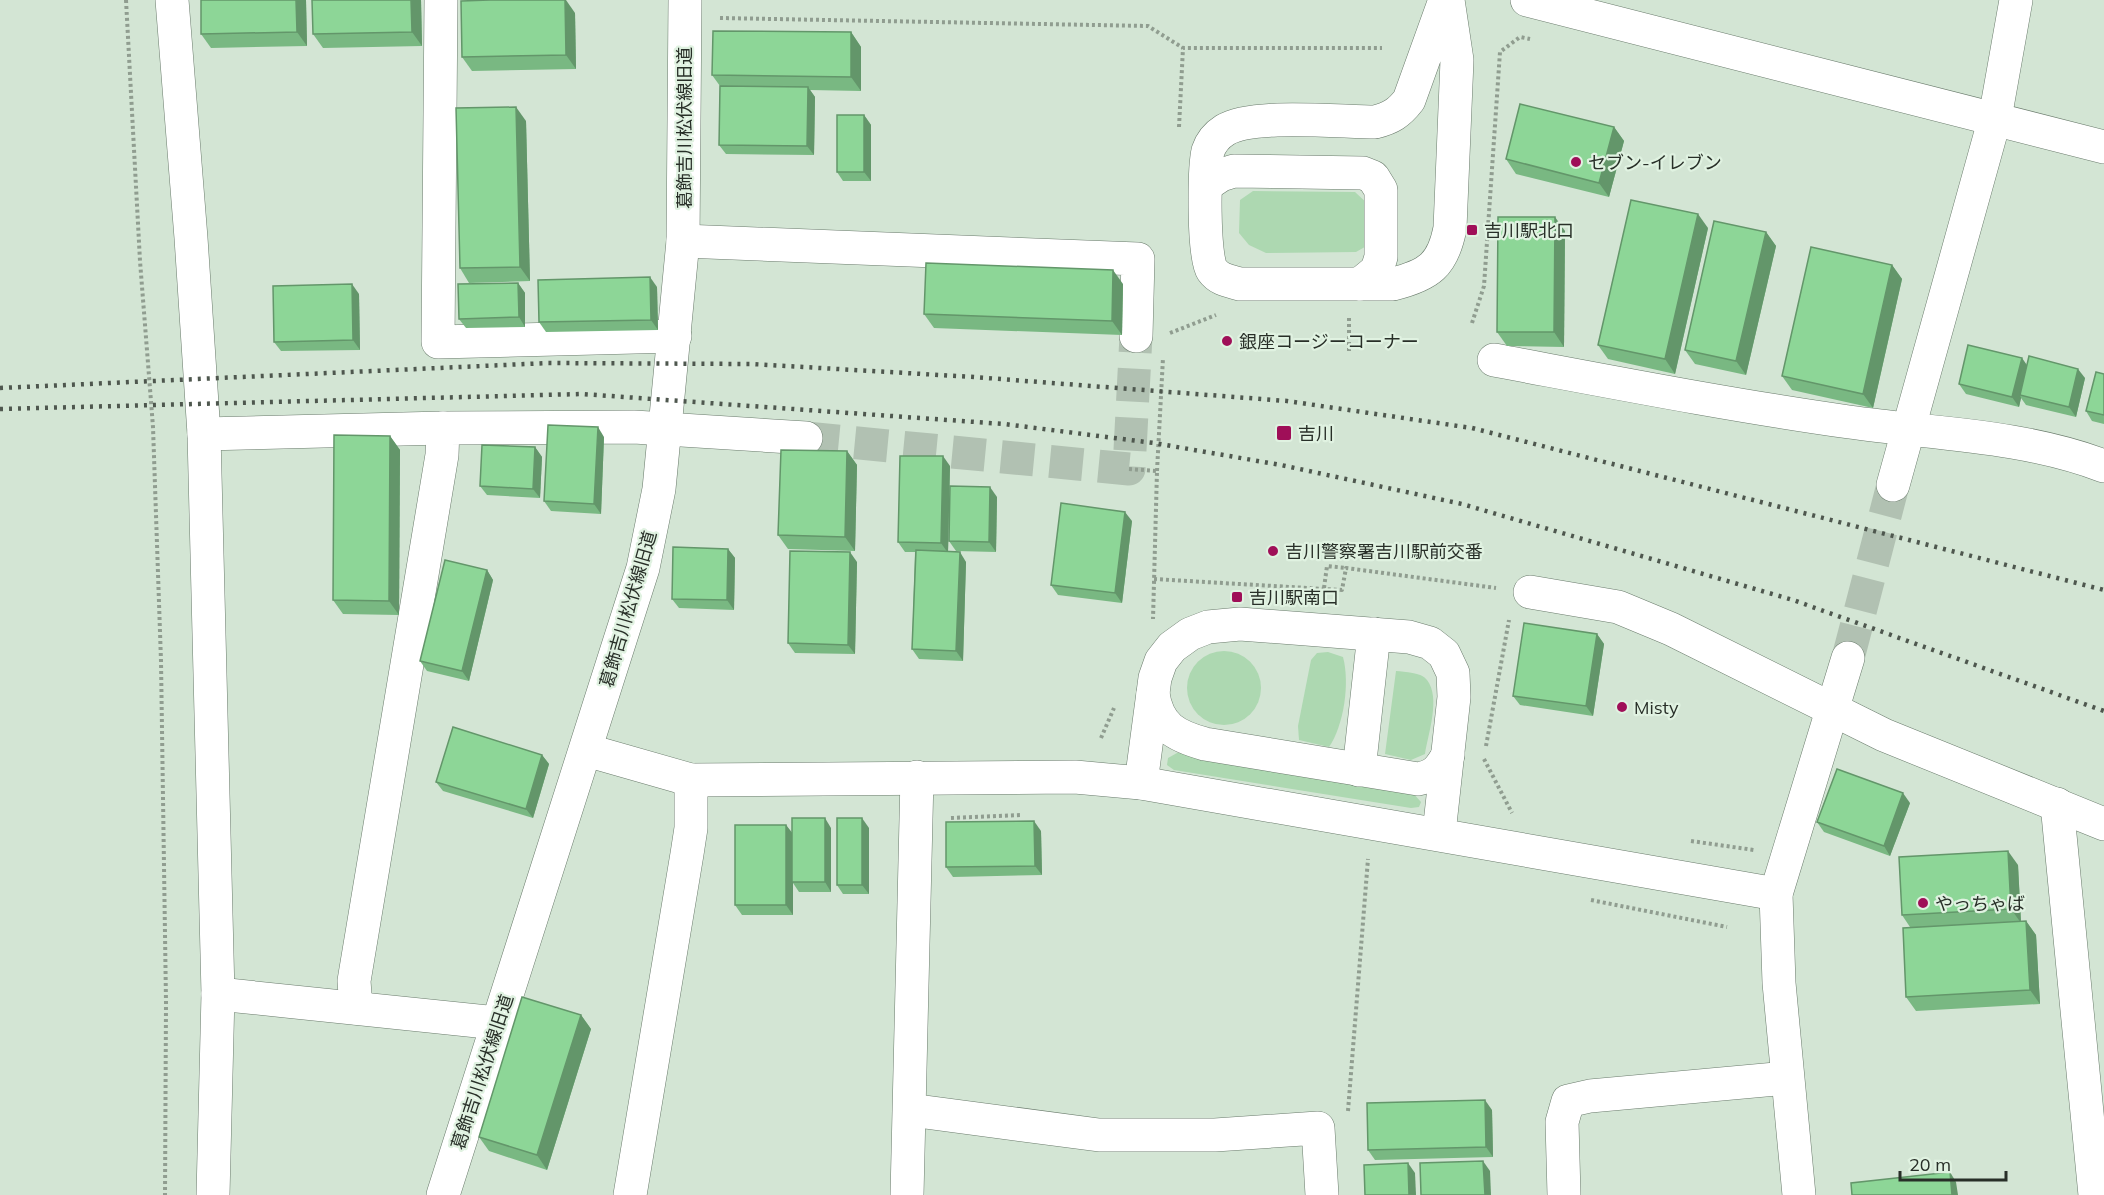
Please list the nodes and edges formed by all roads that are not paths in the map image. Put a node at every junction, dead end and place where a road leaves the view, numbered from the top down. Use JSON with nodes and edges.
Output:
{"nodes":[{"id":1,"x":172,"y":0,"type":"edge"},
{"id":2,"x":441,"y":0,"type":"edge"},
{"id":3,"x":685,"y":0,"type":"edge"},
{"id":4,"x":1446,"y":0,"type":"edge"},
{"id":5,"x":1527,"y":0,"type":"edge"},
{"id":6,"x":2016,"y":0,"type":"edge"},
{"id":7,"x":1995,"y":118,"type":"junction"},
{"id":8,"x":2104,"y":147,"type":"edge"},
{"id":9,"x":1206,"y":185,"type":"junction"},
{"id":10,"x":682,"y":241,"type":"junction"},
{"id":11,"x":1355,"y":298,"type":"junction"},
{"id":12,"x":675,"y":336,"type":"junction"},
{"id":13,"x":1154,"y":340,"type":"tunnel mouth"},
{"id":14,"x":1494,"y":360,"type":"dead end"},
{"id":15,"x":443,"y":428,"type":"junction"},
{"id":16,"x":666,"y":428,"type":"junction"},
{"id":17,"x":1908,"y":430,"type":"junction"},
{"id":18,"x":204,"y":434,"type":"junction"},
{"id":19,"x":806,"y":438,"type":"tunnel mouth"},
{"id":20,"x":2104,"y":466,"type":"edge"},
{"id":21,"x":1893,"y":485,"type":"tunnel mouth"},
{"id":22,"x":1522,"y":591,"type":"road end"},
{"id":23,"x":1374,"y":634,"type":"junction"},
{"id":24,"x":1848,"y":658,"type":"tunnel mouth"},
{"id":25,"x":1153,"y":694,"type":"junction"},
{"id":26,"x":1831,"y":710,"type":"junction"},
{"id":27,"x":586,"y":750,"type":"junction"},
{"id":28,"x":1448,"y":755,"type":"junction"},
{"id":29,"x":1359,"y":770,"type":"junction"},
{"id":30,"x":917,"y":777,"type":"junction"},
{"id":31,"x":691,"y":780,"type":"junction"},
{"id":32,"x":1141,"y":783,"type":"junction"},
{"id":33,"x":2057,"y":804,"type":"junction"},
{"id":34,"x":2104,"y":824,"type":"edge"},
{"id":35,"x":1439,"y":833,"type":"junction"},
{"id":36,"x":1776,"y":894,"type":"junction"},
{"id":37,"x":218,"y":994,"type":"junction"},
{"id":38,"x":356,"y":1008,"type":"junction"},
{"id":39,"x":497,"y":1023,"type":"junction"},
{"id":40,"x":1786,"y":1078,"type":"junction"},
{"id":41,"x":910,"y":1110,"type":"junction"},
{"id":42,"x":2098,"y":1190,"type":"edge"},
{"id":43,"x":213,"y":1195,"type":"edge"},
{"id":44,"x":443,"y":1195,"type":"edge"},
{"id":45,"x":630,"y":1195,"type":"edge"},
{"id":46,"x":907,"y":1195,"type":"edge"},
{"id":47,"x":1322,"y":1195,"type":"edge"},
{"id":48,"x":1564,"y":1195,"type":"edge"},
{"id":49,"x":1799,"y":1195,"type":"edge"}],
"edges":[{"from":1,"to":18,"type":"street"},
{"from":2,"to":12,"type":"street"},
{"from":3,"to":10,"type":"street","name":"葛飾吉川松伏線旧道"},
{"from":4,"to":9,"type":"street"},
{"from":4,"to":11,"type":"street"},
{"from":5,"to":7,"type":"street"},
{"from":6,"to":7,"type":"street"},
{"from":7,"to":8,"type":"street"},
{"from":7,"to":17,"type":"street"},
{"from":9,"to":11,"type":"street"},
{"from":9,"to":11,"type":"street"},
{"from":10,"to":12,"type":"street","name":"葛飾吉川松伏線旧道"},
{"from":10,"to":13,"type":"street"},
{"from":12,"to":16,"type":"street","name":"葛飾吉川松伏線旧道"},
{"from":14,"to":17,"type":"street"},
{"from":15,"to":16,"type":"street"},
{"from":15,"to":18,"type":"street"},
{"from":15,"to":38,"type":"street"},
{"from":16,"to":19,"type":"street"},
{"from":16,"to":27,"type":"street","name":"葛飾吉川松伏線旧道"},
{"from":17,"to":20,"type":"street"},
{"from":17,"to":21,"type":"street"},
{"from":18,"to":37,"type":"street"},
{"from":22,"to":26,"type":"street"},
{"from":23,"to":25,"type":"street"},
{"from":23,"to":28,"type":"street"},
{"from":23,"to":29,"type":"street"},
{"from":24,"to":26,"type":"street"},
{"from":25,"to":29,"type":"street"},
{"from":25,"to":32,"type":"street"},
{"from":26,"to":33,"type":"street"},
{"from":26,"to":36,"type":"street"},
{"from":27,"to":31,"type":"street"},
{"from":27,"to":39,"type":"street","name":"葛飾吉川松伏線旧道"},
{"from":28,"to":29,"type":"street"},
{"from":28,"to":35,"type":"street"},
{"from":30,"to":31,"type":"street"},
{"from":30,"to":32,"type":"street"},
{"from":30,"to":41,"type":"street"},
{"from":31,"to":45,"type":"street"},
{"from":32,"to":35,"type":"street"},
{"from":33,"to":34,"type":"street"},
{"from":33,"to":42,"type":"street"},
{"from":35,"to":36,"type":"street"},
{"from":36,"to":40,"type":"street"},
{"from":37,"to":38,"type":"street"},
{"from":37,"to":43,"type":"street"},
{"from":38,"to":39,"type":"street"},
{"from":39,"to":44,"type":"street","name":"葛飾吉川松伏線旧道"},
{"from":40,"to":48,"type":"street"},
{"from":40,"to":49,"type":"street"},
{"from":41,"to":46,"type":"street"},
{"from":41,"to":47,"type":"street"}]}
